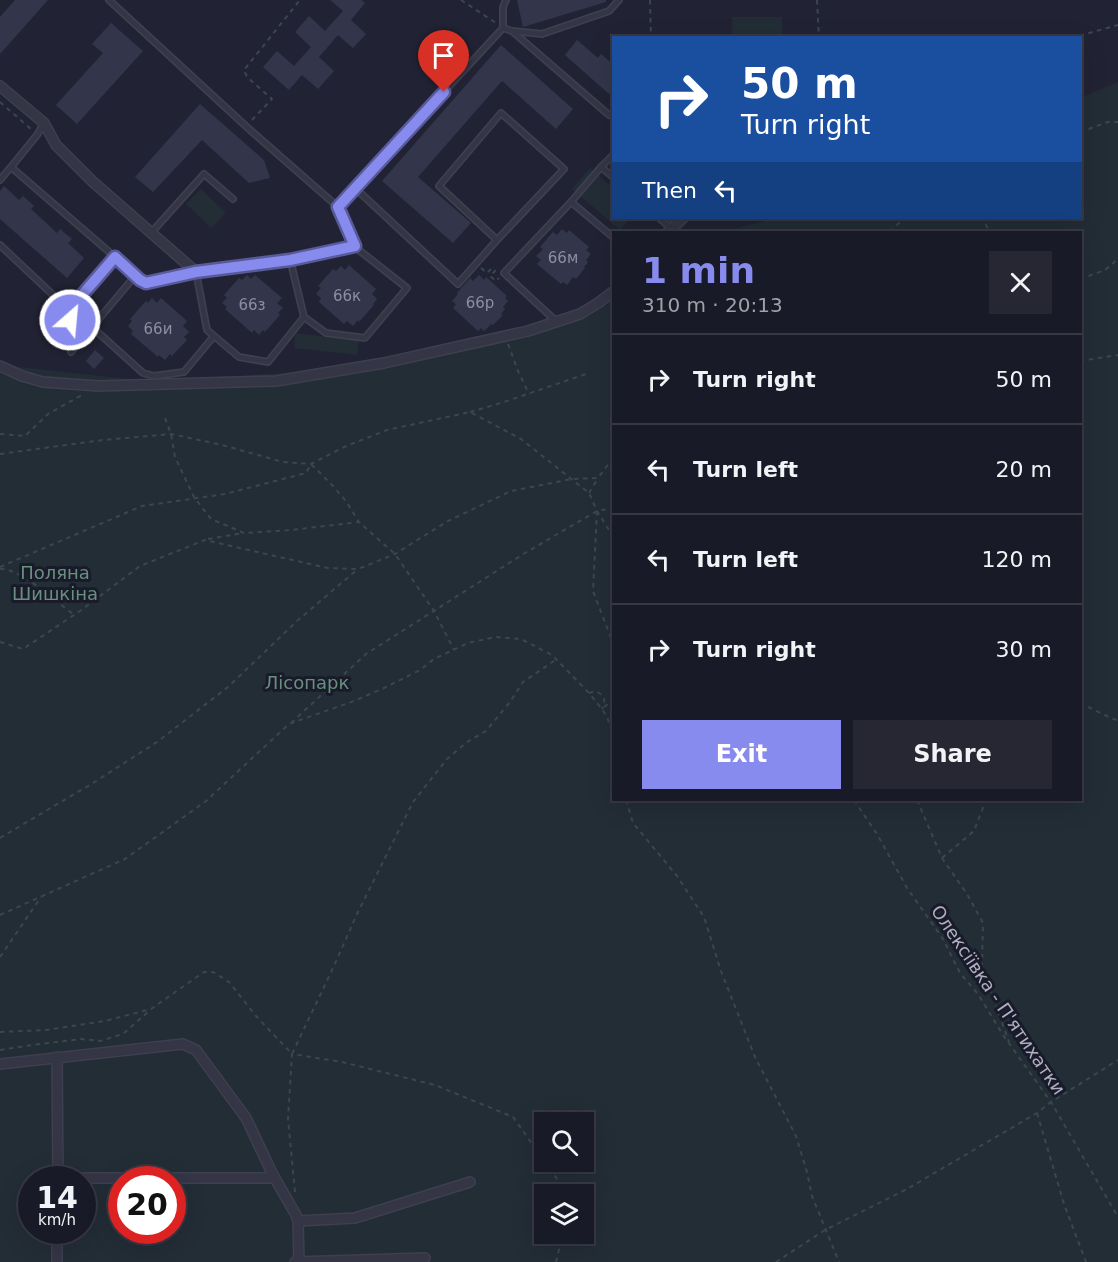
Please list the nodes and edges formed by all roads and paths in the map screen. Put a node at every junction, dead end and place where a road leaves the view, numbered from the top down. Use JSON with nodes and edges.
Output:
{"nodes":[{"id":1,"x":109,"y":0,"type":"edge"},
{"id":2,"x":300,"y":0,"type":"edge"},
{"id":3,"x":461,"y":0,"type":"edge"},
{"id":4,"x":506,"y":0,"type":"edge"},
{"id":5,"x":619,"y":0,"type":"edge"},
{"id":6,"x":650,"y":0,"type":"edge"},
{"id":7,"x":817,"y":0,"type":"edge"},
{"id":8,"x":1118,"y":25,"type":"edge"},
{"id":9,"x":503,"y":28,"type":"junction"},
{"id":10,"x":512,"y":31,"type":"junction"},
{"id":11,"x":651,"y":36,"type":"edge"},
{"id":12,"x":819,"y":36,"type":"edge"},
{"id":13,"x":1078,"y":36,"type":"edge"},
{"id":14,"x":0,"y":86,"type":"edge"},
{"id":15,"x":0,"y":102,"type":"edge"},
{"id":16,"x":612,"y":116,"type":"edge"},
{"id":17,"x":1118,"y":122,"type":"edge"},
{"id":18,"x":44,"y":123,"type":"junction"},
{"id":19,"x":246,"y":126,"type":"junction"},
{"id":20,"x":1082,"y":131,"type":"edge"},
{"id":21,"x":37,"y":135,"type":"junction"},
{"id":22,"x":612,"y":156,"type":"edge"},
{"id":23,"x":11,"y":167,"type":"junction"},
{"id":24,"x":601,"y":167,"type":"junction"},
{"id":25,"x":612,"y":176,"type":"edge"},
{"id":26,"x":0,"y":180,"type":"edge"},
{"id":27,"x":355,"y":188,"type":"junction"},
{"id":28,"x":233,"y":200,"type":"dead end"},
{"id":29,"x":571,"y":202,"type":"junction"},
{"id":30,"x":338,"y":207,"type":"junction"},
{"id":31,"x":660,"y":219,"type":"edge"},
{"id":32,"x":681,"y":219,"type":"edge"},
{"id":33,"x":903,"y":219,"type":"edge"},
{"id":34,"x":670,"y":231,"type":"edge"},
{"id":35,"x":891,"y":231,"type":"edge"},
{"id":36,"x":151,"y":233,"type":"junction"},
{"id":37,"x":612,"y":236,"type":"edge"},
{"id":38,"x":497,"y":240,"type":"junction"},
{"id":39,"x":0,"y":245,"type":"edge"},
{"id":40,"x":355,"y":246,"type":"junction"},
{"id":41,"x":115,"y":257,"type":"junction"},
{"id":42,"x":1118,"y":259,"type":"edge"},
{"id":43,"x":290,"y":260,"type":"junction"},
{"id":44,"x":480,"y":267,"type":"dead end"},
{"id":45,"x":196,"y":272,"type":"junction"},
{"id":46,"x":135,"y":276,"type":"junction"},
{"id":47,"x":490,"y":276,"type":"dead end"},
{"id":48,"x":1082,"y":278,"type":"edge"},
{"id":49,"x":612,"y":292,"type":"edge"},
{"id":50,"x":69,"y":310,"type":"junction"},
{"id":51,"x":304,"y":316,"type":"junction"},
{"id":52,"x":557,"y":322,"type":"junction"},
{"id":53,"x":92,"y":327,"type":"junction"},
{"id":54,"x":506,"y":335,"type":"junction"},
{"id":55,"x":214,"y":336,"type":"junction"},
{"id":56,"x":53,"y":338,"type":"dead end"},
{"id":57,"x":71,"y":352,"type":"dead end"},
{"id":58,"x":1118,"y":355,"type":"edge"},
{"id":59,"x":1082,"y":361,"type":"edge"},
{"id":60,"x":0,"y":366,"type":"edge"},
{"id":61,"x":586,"y":374,"type":"dead end"},
{"id":62,"x":83,"y":394,"type":"dead end"},
{"id":63,"x":529,"y":394,"type":"junction"},
{"id":64,"x":470,"y":412,"type":"junction"},
{"id":65,"x":165,"y":418,"type":"dead end"},
{"id":66,"x":0,"y":434,"type":"edge"},
{"id":67,"x":171,"y":434,"type":"junction"},
{"id":68,"x":0,"y":454,"type":"edge"},
{"id":69,"x":612,"y":462,"type":"edge"},
{"id":70,"x":311,"y":464,"type":"junction"},
{"id":71,"x":598,"y":478,"type":"junction"},
{"id":72,"x":572,"y":479,"type":"junction"},
{"id":73,"x":589,"y":493,"type":"junction"},
{"id":74,"x":194,"y":497,"type":"junction"},
{"id":75,"x":612,"y":508,"type":"edge"},
{"id":76,"x":597,"y":511,"type":"junction"},
{"id":77,"x":359,"y":522,"type":"junction"},
{"id":78,"x":244,"y":533,"type":"junction"},
{"id":79,"x":612,"y":535,"type":"edge"},
{"id":80,"x":205,"y":540,"type":"junction"},
{"id":81,"x":395,"y":554,"type":"junction"},
{"id":82,"x":0,"y":568,"type":"edge"},
{"id":83,"x":358,"y":569,"type":"junction"},
{"id":84,"x":434,"y":611,"type":"junction"},
{"id":85,"x":74,"y":615,"type":"junction"},
{"id":86,"x":612,"y":641,"type":"edge"},
{"id":87,"x":0,"y":642,"type":"edge"},
{"id":88,"x":454,"y":650,"type":"junction"},
{"id":89,"x":559,"y":661,"type":"junction"},
{"id":90,"x":589,"y":693,"type":"junction"},
{"id":91,"x":612,"y":701,"type":"edge"},
{"id":92,"x":1082,"y":703,"type":"edge"},
{"id":93,"x":602,"y":709,"type":"junction"},
{"id":94,"x":1118,"y":720,"type":"edge"},
{"id":95,"x":289,"y":724,"type":"junction"},
{"id":96,"x":612,"y":731,"type":"edge"},
{"id":97,"x":626,"y":801,"type":"edge"},
{"id":98,"x":855,"y":801,"type":"edge"},
{"id":99,"x":917,"y":801,"type":"edge"},
{"id":100,"x":986,"y":801,"type":"edge"},
{"id":101,"x":0,"y":838,"type":"edge"},
{"id":102,"x":942,"y":858,"type":"junction"},
{"id":103,"x":41,"y":897,"type":"junction"},
{"id":104,"x":0,"y":915,"type":"edge"},
{"id":105,"x":0,"y":957,"type":"edge"},
{"id":106,"x":151,"y":1009,"type":"junction"},
{"id":107,"x":0,"y":1032,"type":"edge"},
{"id":108,"x":1010,"y":1046,"type":"junction"},
{"id":109,"x":0,"y":1050,"type":"edge"},
{"id":110,"x":292,"y":1054,"type":"junction"},
{"id":111,"x":57,"y":1057,"type":"junction"},
{"id":112,"x":1118,"y":1060,"type":"edge"},
{"id":113,"x":0,"y":1064,"type":"edge"},
{"id":114,"x":1051,"y":1102,"type":"junction"},
{"id":115,"x":1037,"y":1113,"type":"junction"},
{"id":116,"x":58,"y":1166,"type":"edge"},
{"id":117,"x":96,"y":1178,"type":"edge"},
{"id":118,"x":274,"y":1178,"type":"junction"},
{"id":119,"x":470,"y":1182,"type":"dead end"},
{"id":120,"x":561,"y":1184,"type":"edge"},
{"id":121,"x":296,"y":1198,"type":"dead end"},
{"id":122,"x":1118,"y":1217,"type":"edge"},
{"id":123,"x":298,"y":1221,"type":"junction"},
{"id":124,"x":825,"y":1230,"type":"junction"},
{"id":125,"x":57,"y":1244,"type":"edge"},
{"id":126,"x":560,"y":1244,"type":"edge"},
{"id":127,"x":425,"y":1258,"type":"dead end"},
{"id":128,"x":57,"y":1262,"type":"edge"},
{"id":129,"x":298,"y":1262,"type":"edge"},
{"id":130,"x":556,"y":1262,"type":"edge"},
{"id":131,"x":776,"y":1262,"type":"edge"},
{"id":132,"x":839,"y":1262,"type":"edge"},
{"id":133,"x":1086,"y":1262,"type":"edge"}],
"edges":[{"from":1,"to":19,"type":"lane"},
{"from":2,"to":19,"type":"path"},
{"from":3,"to":9,"type":"path"},
{"from":4,"to":9,"type":"lane"},
{"from":5,"to":10,"type":"lane"},
{"from":6,"to":11,"type":"path"},
{"from":7,"to":12,"type":"path"},
{"from":8,"to":13,"type":"path"},
{"from":9,"to":10,"type":"lane"},
{"from":9,"to":27,"type":"lane"},
{"from":10,"to":16,"type":"lane"},
{"from":14,"to":18,"type":"street"},
{"from":15,"to":21,"type":"path"},
{"from":17,"to":20,"type":"path"},
{"from":18,"to":21,"type":"lane"},
{"from":18,"to":36,"type":"street"},
{"from":19,"to":30,"type":"lane"},
{"from":21,"to":23,"type":"lane"},
{"from":22,"to":24,"type":"lane"},
{"from":23,"to":26,"type":"lane"},
{"from":23,"to":41,"type":"lane"},
{"from":24,"to":25,"type":"lane"},
{"from":24,"to":29,"type":"lane"},
{"from":27,"to":30,"type":"lane"},
{"from":27,"to":38,"type":"lane"},
{"from":28,"to":36,"type":"lane"},
{"from":29,"to":37,"type":"lane"},
{"from":29,"to":52,"type":"lane"},
{"from":30,"to":40,"type":"lane"},
{"from":31,"to":34,"type":"lane"},
{"from":32,"to":34,"type":"street"},
{"from":33,"to":35,"type":"path"},
{"from":36,"to":45,"type":"street"},
{"from":38,"to":38,"type":"lane"},
{"from":39,"to":50,"type":"lane"},
{"from":40,"to":43,"type":"lane"},
{"from":40,"to":51,"type":"lane"},
{"from":41,"to":46,"type":"lane"},
{"from":41,"to":50,"type":"lane"},
{"from":42,"to":48,"type":"path"},
{"from":43,"to":45,"type":"lane"},
{"from":43,"to":51,"type":"lane"},
{"from":44,"to":47,"type":"path"},
{"from":45,"to":46,"type":"lane"},
{"from":45,"to":55,"type":"lane"},
{"from":46,"to":53,"type":"lane"},
{"from":49,"to":52,"type":"street"},
{"from":50,"to":56,"type":"lane"},
{"from":51,"to":55,"type":"lane"},
{"from":52,"to":54,"type":"street"},
{"from":53,"to":55,"type":"lane"},
{"from":53,"to":57,"type":"lane"},
{"from":54,"to":60,"type":"street"},
{"from":54,"to":63,"type":"path"},
{"from":58,"to":59,"type":"path"},
{"from":61,"to":63,"type":"path"},
{"from":62,"to":66,"type":"path"},
{"from":63,"to":64,"type":"path"},
{"from":64,"to":70,"type":"path"},
{"from":64,"to":72,"type":"path"},
{"from":65,"to":67,"type":"path"},
{"from":67,"to":68,"type":"path"},
{"from":67,"to":70,"type":"path"},
{"from":67,"to":74,"type":"path"},
{"from":69,"to":71,"type":"path"},
{"from":70,"to":74,"type":"path"},
{"from":70,"to":77,"type":"path"},
{"from":71,"to":72,"type":"path"},
{"from":71,"to":73,"type":"path"},
{"from":72,"to":73,"type":"path"},
{"from":72,"to":81,"type":"path"},
{"from":73,"to":76,"type":"path"},
{"from":74,"to":78,"type":"path"},
{"from":74,"to":82,"type":"path"},
{"from":75,"to":76,"type":"path"},
{"from":76,"to":79,"type":"path"},
{"from":76,"to":84,"type":"path"},
{"from":76,"to":86,"type":"path"},
{"from":77,"to":78,"type":"path"},
{"from":77,"to":81,"type":"path"},
{"from":78,"to":80,"type":"path"},
{"from":80,"to":83,"type":"path"},
{"from":80,"to":85,"type":"path"},
{"from":81,"to":83,"type":"path"},
{"from":81,"to":84,"type":"path"},
{"from":82,"to":85,"type":"path"},
{"from":83,"to":101,"type":"path"},
{"from":84,"to":88,"type":"path"},
{"from":84,"to":95,"type":"path"},
{"from":85,"to":87,"type":"path"},
{"from":88,"to":89,"type":"path"},
{"from":88,"to":95,"type":"path"},
{"from":89,"to":90,"type":"path"},
{"from":89,"to":110,"type":"path"},
{"from":90,"to":93,"type":"path"},
{"from":90,"to":93,"type":"path"},
{"from":91,"to":93,"type":"path"},
{"from":92,"to":94,"type":"path"},
{"from":93,"to":96,"type":"path"},
{"from":95,"to":103,"type":"path"},
{"from":97,"to":124,"type":"path"},
{"from":98,"to":108,"type":"path","name":"Олексіївка - П'ятихатки"},
{"from":99,"to":102,"type":"path"},
{"from":100,"to":102,"type":"path"},
{"from":102,"to":108,"type":"path"},
{"from":103,"to":104,"type":"path"},
{"from":103,"to":105,"type":"path"},
{"from":106,"to":107,"type":"path"},
{"from":106,"to":109,"type":"path"},
{"from":106,"to":110,"type":"path"},
{"from":108,"to":114,"type":"path","name":"Олексіївка - П'ятихатки"},
{"from":110,"to":120,"type":"path"},
{"from":110,"to":121,"type":"path"},
{"from":111,"to":113,"type":"street"},
{"from":111,"to":116,"type":"street"},
{"from":111,"to":118,"type":"street"},
{"from":112,"to":114,"type":"path"},
{"from":114,"to":115,"type":"path"},
{"from":114,"to":122,"type":"path","name":"Олексіївка - П'ятихатки"},
{"from":115,"to":124,"type":"path"},
{"from":115,"to":133,"type":"path"},
{"from":117,"to":118,"type":"street"},
{"from":118,"to":123,"type":"street"},
{"from":119,"to":123,"type":"street"},
{"from":123,"to":129,"type":"street"},
{"from":124,"to":131,"type":"path"},
{"from":124,"to":132,"type":"path"},
{"from":125,"to":128,"type":"street"},
{"from":126,"to":130,"type":"path"},
{"from":127,"to":129,"type":"street"}]}
